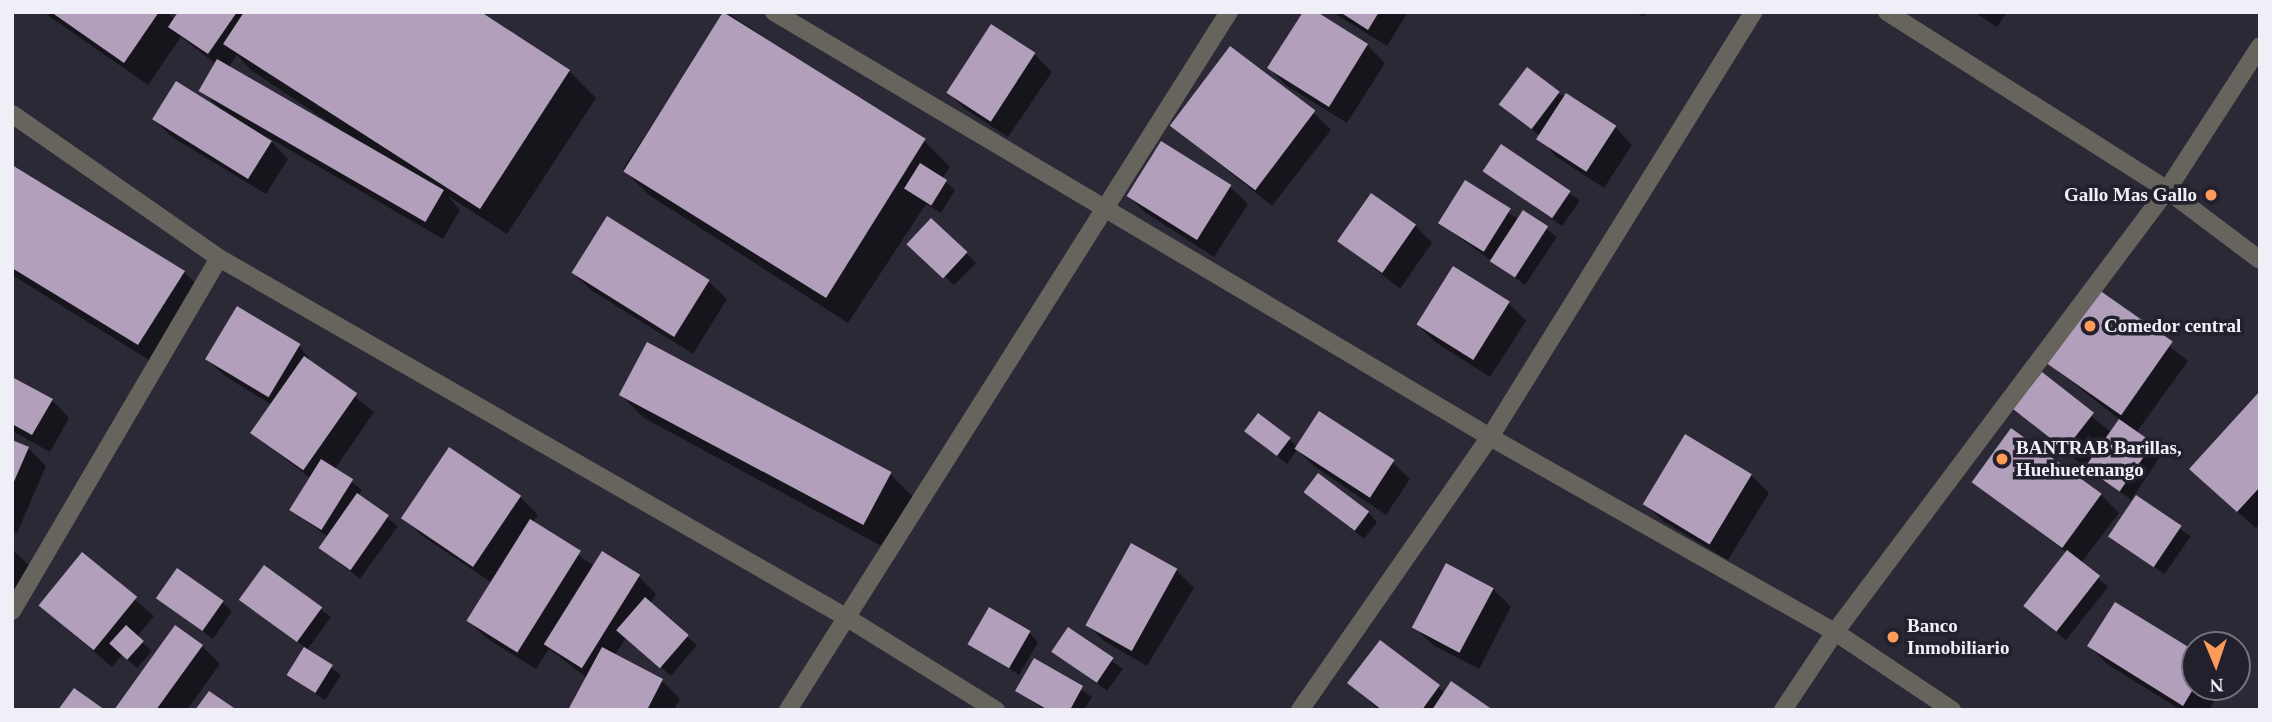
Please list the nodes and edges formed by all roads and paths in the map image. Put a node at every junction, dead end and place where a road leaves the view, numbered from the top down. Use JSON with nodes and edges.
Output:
{"nodes":[{"id":1,"x":774,"y":12,"type":"edge"},
{"id":2,"x":1229,"y":12,"type":"edge"},
{"id":3,"x":1753,"y":12,"type":"edge"},
{"id":4,"x":1887,"y":12,"type":"edge"},
{"id":5,"x":2260,"y":46,"type":"edge"},
{"id":6,"x":12,"y":114,"type":"edge"},
{"id":7,"x":2167,"y":190,"type":"junction"},
{"id":8,"x":1104,"y":208,"type":"junction"},
{"id":9,"x":219,"y":258,"type":"junction"},
{"id":10,"x":2260,"y":260,"type":"edge"},
{"id":11,"x":1490,"y":437,"type":"junction"},
{"id":12,"x":12,"y":611,"type":"edge"},
{"id":13,"x":849,"y":619,"type":"junction"},
{"id":14,"x":1835,"y":632,"type":"junction"},
{"id":15,"x":788,"y":710,"type":"edge"},
{"id":16,"x":996,"y":710,"type":"edge"},
{"id":17,"x":1300,"y":710,"type":"edge"},
{"id":18,"x":1783,"y":710,"type":"edge"},
{"id":19,"x":1952,"y":710,"type":"edge"}],
"edges":[{"from":1,"to":8,"type":"street"},
{"from":2,"to":8,"type":"street"},
{"from":3,"to":11,"type":"street"},
{"from":4,"to":7,"type":"street"},
{"from":5,"to":7,"type":"street"},
{"from":6,"to":9,"type":"street"},
{"from":7,"to":10,"type":"street"},
{"from":7,"to":14,"type":"street"},
{"from":8,"to":11,"type":"street"},
{"from":8,"to":13,"type":"street"},
{"from":9,"to":12,"type":"street"},
{"from":9,"to":13,"type":"street"},
{"from":11,"to":14,"type":"street"},
{"from":11,"to":17,"type":"street"},
{"from":13,"to":15,"type":"street"},
{"from":13,"to":16,"type":"street"},
{"from":14,"to":18,"type":"street"},
{"from":14,"to":19,"type":"street"}]}
